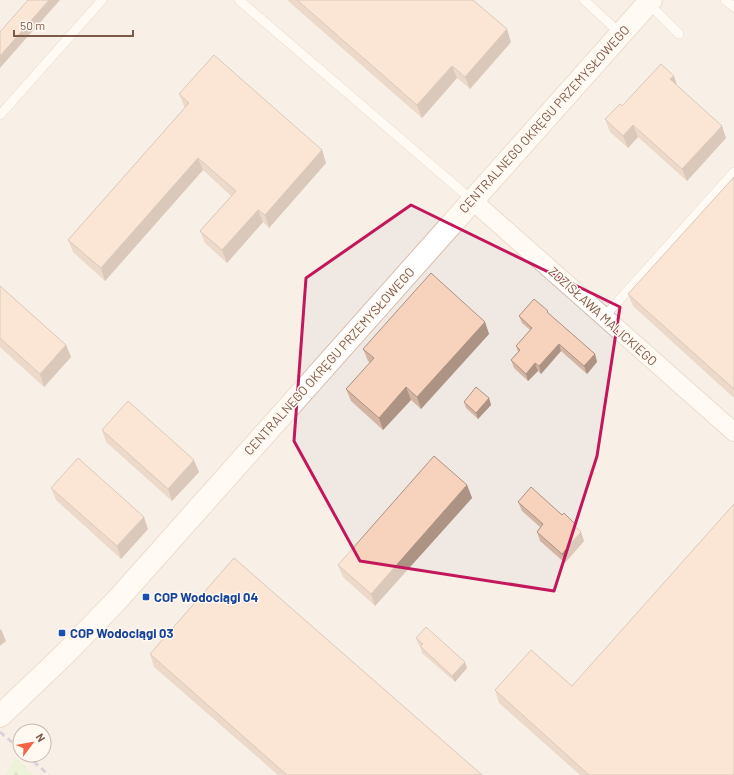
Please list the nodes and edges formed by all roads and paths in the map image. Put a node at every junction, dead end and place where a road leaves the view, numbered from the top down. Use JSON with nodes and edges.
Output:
{"nodes":[{"id":1,"x":102,"y":0,"type":"edge"},
{"id":2,"x":239,"y":0,"type":"edge"},
{"id":3,"x":584,"y":0,"type":"edge"},
{"id":4,"x":725,"y":0,"type":"edge"},
{"id":5,"x":647,"y":1,"type":"edge"},
{"id":6,"x":734,"y":8,"type":"edge"},
{"id":7,"x":621,"y":34,"type":"junction"},
{"id":8,"x":678,"y":34,"type":"dead end"},
{"id":9,"x":0,"y":115,"type":"edge"},
{"id":10,"x":734,"y":172,"type":"edge"},
{"id":11,"x":472,"y":200,"type":"junction"},
{"id":12,"x":604,"y":317,"type":"junction"},
{"id":13,"x":734,"y":432,"type":"edge"},
{"id":14,"x":0,"y":716,"type":"edge"}],
"edges":[{"from":1,"to":9,"type":"lane"},
{"from":2,"to":11,"type":"lane"},
{"from":3,"to":7,"type":"lane"},
{"from":4,"to":6,"type":"lane"},
{"from":5,"to":7,"type":"street","name":"CENTRALNEGO OKRĘGU PRZEMYSŁOWEGO"},
{"from":5,"to":8,"type":"lane"},
{"from":7,"to":11,"type":"street","name":"CENTRALNEGO OKRĘGU PRZEMYSŁOWEGO"},
{"from":10,"to":12,"type":"lane"},
{"from":11,"to":12,"type":"street","name":"ZDZISŁAWA MALICKIEGO"},
{"from":11,"to":14,"type":"street","name":"CENTRALNEGO OKRĘGU PRZEMYSŁOWEGO"},
{"from":12,"to":13,"type":"street","name":"ZDZISŁAWA MALICKIEGO"}]}
